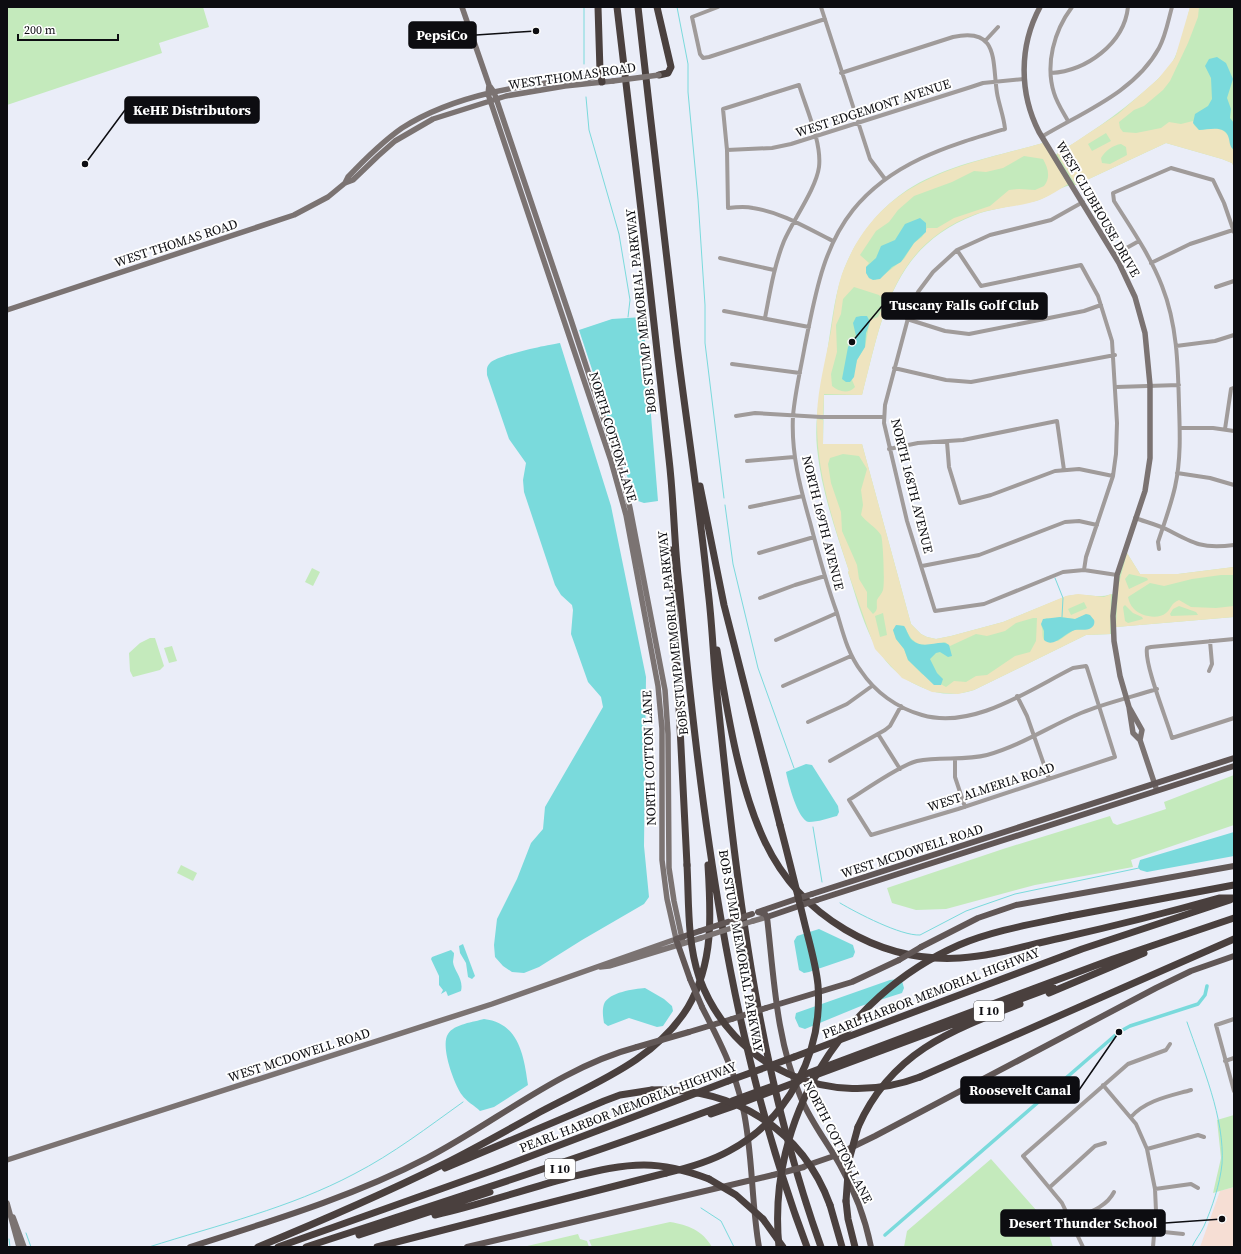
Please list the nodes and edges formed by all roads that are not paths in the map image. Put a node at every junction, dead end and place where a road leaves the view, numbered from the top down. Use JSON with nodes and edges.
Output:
{"nodes":[{"id":1,"x":462,"y":7,"type":"edge"},
{"id":2,"x":598,"y":7,"type":"edge"},
{"id":3,"x":617,"y":7,"type":"edge"},
{"id":4,"x":638,"y":7,"type":"edge"},
{"id":5,"x":657,"y":7,"type":"edge"},
{"id":6,"x":718,"y":7,"type":"edge"},
{"id":7,"x":821,"y":7,"type":"edge"},
{"id":8,"x":1040,"y":7,"type":"edge"},
{"id":9,"x":1072,"y":7,"type":"edge"},
{"id":10,"x":1128,"y":7,"type":"edge"},
{"id":11,"x":1172,"y":7,"type":"edge"},
{"id":12,"x":825,"y":19,"type":"junction"},
{"id":13,"x":998,"y":27,"type":"dead end"},
{"id":14,"x":986,"y":40,"type":"junction"},
{"id":15,"x":600,"y":71,"type":"junction"},
{"id":16,"x":1051,"y":73,"type":"junction"},
{"id":17,"x":841,"y":74,"type":"junction"},
{"id":18,"x":659,"y":76,"type":"joint"},
{"id":19,"x":589,"y":77,"type":"joint"},
{"id":20,"x":1024,"y":79,"type":"junction"},
{"id":21,"x":602,"y":82,"type":"junction"},
{"id":22,"x":996,"y":82,"type":"junction"},
{"id":23,"x":491,"y":93,"type":"junction"},
{"id":24,"x":493,"y":100,"type":"junction"},
{"id":25,"x":1068,"y":121,"type":"junction"},
{"id":26,"x":858,"y":123,"type":"junction"},
{"id":27,"x":1042,"y":136,"type":"junction"},
{"id":28,"x":815,"y":137,"type":"junction"},
{"id":29,"x":727,"y":150,"type":"junction"},
{"id":30,"x":510,"y":162,"type":"junction"},
{"id":31,"x":885,"y":179,"type":"junction"},
{"id":32,"x":523,"y":181,"type":"junction"},
{"id":33,"x":345,"y":183,"type":"junction"},
{"id":34,"x":1083,"y":202,"type":"junction"},
{"id":35,"x":793,"y":221,"type":"junction"},
{"id":36,"x":1234,"y":231,"type":"edge"},
{"id":37,"x":833,"y":241,"type":"junction"},
{"id":38,"x":1139,"y":241,"type":"junction"},
{"id":39,"x":957,"y":250,"type":"junction"},
{"id":40,"x":1114,"y":255,"type":"junction"},
{"id":41,"x":720,"y":258,"type":"dead end"},
{"id":42,"x":1151,"y":263,"type":"junction"},
{"id":43,"x":774,"y":270,"type":"junction"},
{"id":44,"x":1234,"y":281,"type":"edge"},
{"id":45,"x":1216,"y":287,"type":"dead end"},
{"id":46,"x":1101,"y":305,"type":"junction"},
{"id":47,"x":7,"y":310,"type":"edge"},
{"id":48,"x":724,"y":311,"type":"dead end"},
{"id":49,"x":765,"y":318,"type":"junction"},
{"id":50,"x":907,"y":319,"type":"junction"},
{"id":51,"x":809,"y":327,"type":"junction"},
{"id":52,"x":1234,"y":335,"type":"edge"},
{"id":53,"x":1176,"y":346,"type":"junction"},
{"id":54,"x":1115,"y":355,"type":"junction"},
{"id":55,"x":732,"y":364,"type":"dead end"},
{"id":56,"x":894,"y":368,"type":"junction"},
{"id":57,"x":800,"y":373,"type":"junction"},
{"id":58,"x":1179,"y":385,"type":"junction"},
{"id":59,"x":1150,"y":386,"type":"junction"},
{"id":60,"x":1116,"y":387,"type":"junction"},
{"id":61,"x":1233,"y":388,"type":"edge"},
{"id":62,"x":736,"y":416,"type":"dead end"},
{"id":63,"x":793,"y":416,"type":"junction"},
{"id":64,"x":884,"y":417,"type":"junction"},
{"id":65,"x":1180,"y":428,"type":"junction"},
{"id":66,"x":1225,"y":430,"type":"junction"},
{"id":67,"x":1234,"y":431,"type":"edge"},
{"id":68,"x":667,"y":442,"type":"junction"},
{"id":69,"x":947,"y":442,"type":"junction"},
{"id":70,"x":690,"y":447,"type":"junction"},
{"id":71,"x":889,"y":449,"type":"junction"},
{"id":72,"x":794,"y":457,"type":"junction"},
{"id":73,"x":747,"y":461,"type":"dead end"},
{"id":74,"x":1064,"y":470,"type":"junction"},
{"id":75,"x":1177,"y":473,"type":"junction"},
{"id":76,"x":1113,"y":476,"type":"junction"},
{"id":77,"x":1234,"y":485,"type":"edge"},
{"id":78,"x":803,"y":496,"type":"junction"},
{"id":79,"x":750,"y":507,"type":"dead end"},
{"id":80,"x":1135,"y":518,"type":"junction"},
{"id":81,"x":1097,"y":525,"type":"junction"},
{"id":82,"x":1162,"y":528,"type":"junction"},
{"id":83,"x":814,"y":537,"type":"junction"},
{"id":84,"x":1234,"y":545,"type":"edge"},
{"id":85,"x":1159,"y":549,"type":"dead end"},
{"id":86,"x":759,"y":553,"type":"dead end"},
{"id":87,"x":922,"y":566,"type":"junction"},
{"id":88,"x":1084,"y":570,"type":"junction"},
{"id":89,"x":1117,"y":575,"type":"junction"},
{"id":90,"x":825,"y":576,"type":"junction"},
{"id":91,"x":709,"y":593,"type":"junction"},
{"id":92,"x":760,"y":598,"type":"dead end"},
{"id":93,"x":837,"y":613,"type":"junction"},
{"id":94,"x":1234,"y":639,"type":"edge"},
{"id":95,"x":776,"y":640,"type":"dead end"},
{"id":96,"x":1210,"y":641,"type":"junction"},
{"id":97,"x":851,"y":656,"type":"junction"},
{"id":98,"x":1209,"y":672,"type":"dead end"},
{"id":99,"x":783,"y":686,"type":"dead end"},
{"id":100,"x":872,"y":686,"type":"junction"},
{"id":101,"x":1157,"y":689,"type":"junction"},
{"id":102,"x":1017,"y":696,"type":"junction"},
{"id":103,"x":1127,"y":699,"type":"junction"},
{"id":104,"x":901,"y":706,"type":"junction"},
{"id":105,"x":1100,"y":707,"type":"junction"},
{"id":106,"x":1234,"y":718,"type":"edge"},
{"id":107,"x":808,"y":722,"type":"dead end"},
{"id":108,"x":878,"y":734,"type":"junction"},
{"id":109,"x":1034,"y":736,"type":"junction"},
{"id":110,"x":1234,"y":758,"type":"edge"},
{"id":111,"x":955,"y":759,"type":"junction"},
{"id":112,"x":830,"y":761,"type":"dead end"},
{"id":113,"x":1234,"y":766,"type":"edge"},
{"id":114,"x":900,"y":769,"type":"junction"},
{"id":115,"x":1049,"y":779,"type":"junction"},
{"id":116,"x":701,"y":781,"type":"junction"},
{"id":117,"x":1155,"y":785,"type":"junction"},
{"id":118,"x":1157,"y":791,"type":"junction"},
{"id":119,"x":964,"y":807,"type":"junction"},
{"id":120,"x":1234,"y":866,"type":"edge"},
{"id":121,"x":1234,"y":885,"type":"edge"},
{"id":122,"x":1234,"y":898,"type":"edge"},
{"id":123,"x":755,"y":913,"type":"junction"},
{"id":124,"x":767,"y":917,"type":"junction"},
{"id":125,"x":1234,"y":918,"type":"edge"},
{"id":126,"x":1234,"y":923,"type":"edge"},
{"id":127,"x":680,"y":941,"type":"junction"},
{"id":128,"x":1231,"y":941,"type":"edge"},
{"id":129,"x":1144,"y":953,"type":"junction"},
{"id":130,"x":1234,"y":956,"type":"edge"},
{"id":131,"x":777,"y":1005,"type":"junction"},
{"id":132,"x":1234,"y":1019,"type":"edge"},
{"id":133,"x":712,"y":1024,"type":"junction"},
{"id":134,"x":1170,"y":1044,"type":"dead end"},
{"id":135,"x":1234,"y":1058,"type":"edge"},
{"id":136,"x":1225,"y":1061,"type":"junction"},
{"id":137,"x":799,"y":1079,"type":"junction"},
{"id":138,"x":1103,"y":1085,"type":"junction"},
{"id":139,"x":1191,"y":1090,"type":"dead end"},
{"id":140,"x":1234,"y":1091,"type":"edge"},
{"id":141,"x":733,"y":1104,"type":"junction"},
{"id":142,"x":1131,"y":1117,"type":"junction"},
{"id":143,"x":1204,"y":1137,"type":"dead end"},
{"id":144,"x":1105,"y":1143,"type":"dead end"},
{"id":145,"x":1147,"y":1149,"type":"junction"},
{"id":146,"x":834,"y":1156,"type":"junction"},
{"id":147,"x":7,"y":1160,"type":"edge"},
{"id":148,"x":751,"y":1180,"type":"junction"},
{"id":149,"x":1050,"y":1187,"type":"junction"},
{"id":150,"x":1198,"y":1188,"type":"dead end"},
{"id":151,"x":1155,"y":1189,"type":"junction"},
{"id":152,"x":1114,"y":1192,"type":"dead end"},
{"id":153,"x":374,"y":1197,"type":"junction"},
{"id":154,"x":7,"y":1203,"type":"edge"},
{"id":155,"x":10,"y":1212,"type":"junction"},
{"id":156,"x":1071,"y":1220,"type":"junction"},
{"id":157,"x":394,"y":1224,"type":"junction"},
{"id":158,"x":1154,"y":1231,"type":"junction"},
{"id":159,"x":1183,"y":1234,"type":"dead end"},
{"id":160,"x":18,"y":1247,"type":"edge"},
{"id":161,"x":24,"y":1247,"type":"edge"},
{"id":162,"x":190,"y":1247,"type":"edge"},
{"id":163,"x":258,"y":1247,"type":"edge"},
{"id":164,"x":278,"y":1247,"type":"edge"},
{"id":165,"x":306,"y":1247,"type":"edge"},
{"id":166,"x":321,"y":1247,"type":"edge"},
{"id":167,"x":377,"y":1247,"type":"edge"},
{"id":168,"x":467,"y":1247,"type":"edge"},
{"id":169,"x":759,"y":1247,"type":"edge"},
{"id":170,"x":779,"y":1247,"type":"edge"},
{"id":171,"x":783,"y":1247,"type":"edge"},
{"id":172,"x":806,"y":1247,"type":"edge"},
{"id":173,"x":822,"y":1247,"type":"edge"},
{"id":174,"x":842,"y":1247,"type":"edge"},
{"id":175,"x":855,"y":1247,"type":"edge"},
{"id":176,"x":871,"y":1247,"type":"edge"},
{"id":177,"x":1083,"y":1247,"type":"edge"},
{"id":178,"x":1153,"y":1247,"type":"edge"}],
"edges":[{"from":1,"to":23,"type":"main road","name":"NORTH COTTON LANE"},
{"from":2,"to":15,"type":"highway"},
{"from":3,"to":68,"type":"highway","name":"BOB STUMP MEMORIAL PARKWAY"},
{"from":4,"to":70,"type":"highway","name":"BOB STUMP MEMORIAL PARKWAY"},
{"from":5,"to":18,"type":"highway"},
{"from":6,"to":12,"type":"street"},
{"from":7,"to":12,"type":"street"},
{"from":8,"to":20,"type":"main road","name":"WEST CLUBHOUSE DRIVE"},
{"from":9,"to":16,"type":"street"},
{"from":10,"to":16,"type":"street"},
{"from":11,"to":25,"type":"street"},
{"from":12,"to":17,"type":"street"},
{"from":13,"to":14,"type":"street"},
{"from":14,"to":17,"type":"street"},
{"from":14,"to":22,"type":"street"},
{"from":15,"to":19,"type":"highway"},
{"from":15,"to":21,"type":"highway"},
{"from":16,"to":25,"type":"street"},
{"from":17,"to":26,"type":"street"},
{"from":18,"to":21,"type":"main road","name":"WEST THOMAS ROAD","bridge":true},
{"from":19,"to":23,"type":"main road","name":"WEST THOMAS ROAD"},
{"from":20,"to":22,"type":"street","name":"WEST EDGEMONT AVENUE"},
{"from":20,"to":27,"type":"main road","name":"WEST CLUBHOUSE DRIVE"},
{"from":21,"to":24,"type":"main road","name":"WEST THOMAS ROAD"},
{"from":22,"to":26,"type":"street","name":"WEST EDGEMONT AVENUE"},
{"from":22,"to":31,"type":"street","name":"NORTH 169TH AVENUE"},
{"from":23,"to":24,"type":"main road","name":"NORTH COTTON LANE"},
{"from":23,"to":33,"type":"main road","name":"WEST THOMAS ROAD"},
{"from":24,"to":30,"type":"main road","name":"NORTH COTTON LANE"},
{"from":24,"to":32,"type":"main road","name":"NORTH COTTON LANE"},
{"from":24,"to":33,"type":"main road","name":"WEST THOMAS ROAD"},
{"from":25,"to":27,"type":"street"},
{"from":26,"to":28,"type":"street","name":"WEST EDGEMONT AVENUE"},
{"from":26,"to":31,"type":"street"},
{"from":27,"to":34,"type":"main road","name":"WEST CLUBHOUSE DRIVE"},
{"from":28,"to":29,"type":"street","name":"WEST EDGEMONT AVENUE"},
{"from":28,"to":29,"type":"street"},
{"from":28,"to":35,"type":"street"},
{"from":29,"to":35,"type":"street"},
{"from":30,"to":32,"type":"main road"},
{"from":30,"to":127,"type":"main road","name":"NORTH COTTON LANE"},
{"from":31,"to":37,"type":"street","name":"NORTH 169TH AVENUE"},
{"from":32,"to":127,"type":"main road","name":"NORTH COTTON LANE"},
{"from":33,"to":47,"type":"main road","name":"WEST THOMAS ROAD"},
{"from":34,"to":39,"type":"street","name":"NORTH 168TH AVENUE"},
{"from":34,"to":40,"type":"main road","name":"WEST CLUBHOUSE DRIVE"},
{"from":35,"to":37,"type":"street"},
{"from":35,"to":43,"type":"street"},
{"from":36,"to":38,"type":"street"},
{"from":36,"to":42,"type":"street"},
{"from":37,"to":51,"type":"street","name":"NORTH 169TH AVENUE"},
{"from":38,"to":40,"type":"street"},
{"from":38,"to":42,"type":"street"},
{"from":39,"to":46,"type":"street"},
{"from":39,"to":50,"type":"street","name":"NORTH 168TH AVENUE"},
{"from":40,"to":59,"type":"main road","name":"WEST CLUBHOUSE DRIVE"},
{"from":41,"to":43,"type":"street"},
{"from":42,"to":53,"type":"street"},
{"from":43,"to":49,"type":"street"},
{"from":44,"to":45,"type":"street"},
{"from":46,"to":50,"type":"street"},
{"from":46,"to":54,"type":"street"},
{"from":48,"to":49,"type":"street"},
{"from":49,"to":51,"type":"street"},
{"from":50,"to":56,"type":"street","name":"NORTH 168TH AVENUE"},
{"from":51,"to":57,"type":"street","name":"NORTH 169TH AVENUE"},
{"from":52,"to":53,"type":"street"},
{"from":53,"to":58,"type":"street"},
{"from":54,"to":56,"type":"street"},
{"from":54,"to":60,"type":"street"},
{"from":55,"to":57,"type":"street"},
{"from":56,"to":64,"type":"street","name":"NORTH 168TH AVENUE"},
{"from":57,"to":63,"type":"street","name":"NORTH 169TH AVENUE"},
{"from":58,"to":59,"type":"street"},
{"from":58,"to":65,"type":"street"},
{"from":59,"to":60,"type":"street"},
{"from":59,"to":80,"type":"main road","name":"WEST CLUBHOUSE DRIVE"},
{"from":60,"to":76,"type":"street"},
{"from":61,"to":66,"type":"street"},
{"from":62,"to":63,"type":"street"},
{"from":63,"to":64,"type":"street"},
{"from":63,"to":72,"type":"street","name":"NORTH 169TH AVENUE"},
{"from":64,"to":71,"type":"street","name":"NORTH 168TH AVENUE"},
{"from":65,"to":66,"type":"street"},
{"from":65,"to":75,"type":"street"},
{"from":66,"to":67,"type":"street"},
{"from":68,"to":116,"type":"highway","name":"BOB STUMP MEMORIAL PARKWAY"},
{"from":68,"to":128,"type":"highway","bridge":true},
{"from":69,"to":71,"type":"street"},
{"from":69,"to":74,"type":"street"},
{"from":69,"to":74,"type":"street"},
{"from":70,"to":91,"type":"highway","name":"BOB STUMP MEMORIAL PARKWAY"},
{"from":70,"to":167,"type":"highway","bridge":true},
{"from":71,"to":87,"type":"street","name":"NORTH 168TH AVENUE"},
{"from":72,"to":73,"type":"street"},
{"from":72,"to":78,"type":"street","name":"NORTH 169TH AVENUE"},
{"from":74,"to":76,"type":"street"},
{"from":75,"to":77,"type":"street"},
{"from":75,"to":82,"type":"street"},
{"from":76,"to":81,"type":"street"},
{"from":78,"to":79,"type":"street"},
{"from":78,"to":83,"type":"street","name":"NORTH 169TH AVENUE"},
{"from":80,"to":82,"type":"street"},
{"from":80,"to":89,"type":"main road","name":"WEST CLUBHOUSE DRIVE"},
{"from":81,"to":87,"type":"street"},
{"from":81,"to":88,"type":"street"},
{"from":82,"to":84,"type":"street"},
{"from":82,"to":85,"type":"street"},
{"from":83,"to":86,"type":"street"},
{"from":83,"to":90,"type":"street","name":"NORTH 169TH AVENUE"},
{"from":87,"to":88,"type":"street","name":"NORTH 168TH AVENUE"},
{"from":88,"to":89,"type":"street"},
{"from":89,"to":103,"type":"main road","name":"WEST CLUBHOUSE DRIVE"},
{"from":90,"to":92,"type":"street"},
{"from":90,"to":93,"type":"street","name":"NORTH 169TH AVENUE"},
{"from":91,"to":122,"type":"highway"},
{"from":91,"to":173,"type":"highway","name":"BOB STUMP MEMORIAL PARKWAY"},
{"from":93,"to":95,"type":"street"},
{"from":93,"to":97,"type":"street","name":"NORTH 169TH AVENUE"},
{"from":94,"to":96,"type":"street"},
{"from":96,"to":98,"type":"street"},
{"from":96,"to":101,"type":"street"},
{"from":97,"to":99,"type":"street"},
{"from":97,"to":100,"type":"street","name":"NORTH 169TH AVENUE"},
{"from":100,"to":104,"type":"street","name":"NORTH 169TH AVENUE"},
{"from":100,"to":107,"type":"street"},
{"from":101,"to":103,"type":"street"},
{"from":101,"to":106,"type":"street"},
{"from":102,"to":104,"type":"street","name":"NORTH 169TH AVENUE"},
{"from":102,"to":105,"type":"street","name":"NORTH 169TH AVENUE"},
{"from":102,"to":109,"type":"street"},
{"from":103,"to":105,"type":"street"},
{"from":103,"to":117,"type":"main road","name":"WEST CLUBHOUSE DRIVE"},
{"from":104,"to":108,"type":"street"},
{"from":105,"to":109,"type":"street"},
{"from":105,"to":115,"type":"street","name":"WEST ALMERIA ROAD"},
{"from":108,"to":112,"type":"street"},
{"from":108,"to":114,"type":"street"},
{"from":109,"to":111,"type":"street"},
{"from":109,"to":115,"type":"street"},
{"from":110,"to":117,"type":"main road","name":"WEST MCDOWELL ROAD"},
{"from":111,"to":114,"type":"street"},
{"from":111,"to":119,"type":"street"},
{"from":113,"to":118,"type":"main road","name":"WEST MCDOWELL ROAD"},
{"from":114,"to":119,"type":"street","name":"WEST ALMERIA ROAD"},
{"from":115,"to":119,"type":"street","name":"WEST ALMERIA ROAD"},
{"from":116,"to":153,"type":"highway"},
{"from":116,"to":172,"type":"highway","name":"BOB STUMP MEMORIAL PARKWAY"},
{"from":117,"to":118,"type":"main road","name":"WEST CLUBHOUSE DRIVE"},
{"from":117,"to":123,"type":"main road","name":"WEST MCDOWELL ROAD","bridge":true},
{"from":118,"to":124,"type":"main road","name":"WEST MCDOWELL ROAD","bridge":true},
{"from":120,"to":131,"type":"main road","bridge":true},
{"from":121,"to":170,"type":"highway","bridge":true},
{"from":122,"to":164,"type":"highway","name":"PEARL HARBOR MEMORIAL HIGHWAY","number":"I 10","bridge":true},
{"from":123,"to":124,"type":"main road"},
{"from":123,"to":127,"type":"main road","name":"WEST MCDOWELL ROAD","bridge":true},
{"from":124,"to":127,"type":"main road","name":"WEST MCDOWELL ROAD","bridge":true},
{"from":124,"to":131,"type":"main road","name":"NORTH COTTON LANE"},
{"from":125,"to":137,"type":"highway"},
{"from":126,"to":129,"type":"highway","number":"I 10"},
{"from":127,"to":133,"type":"main road","name":"NORTH COTTON LANE","bridge":true},
{"from":127,"to":147,"type":"main road","name":"WEST MCDOWELL ROAD"},
{"from":129,"to":137,"type":"highway","number":"I 10"},
{"from":129,"to":175,"type":"highway","bridge":true},
{"from":130,"to":146,"type":"main road"},
{"from":131,"to":133,"type":"main road","bridge":true},
{"from":131,"to":146,"type":"main road","name":"NORTH COTTON LANE"},
{"from":132,"to":136,"type":"street"},
{"from":133,"to":148,"type":"main road","name":"NORTH COTTON LANE"},
{"from":133,"to":162,"type":"main road","bridge":true},
{"from":134,"to":138,"type":"street"},
{"from":135,"to":136,"type":"street"},
{"from":136,"to":140,"type":"street"},
{"from":137,"to":141,"type":"highway","number":"I 10","bridge":true},
{"from":138,"to":142,"type":"street"},
{"from":138,"to":149,"type":"street"},
{"from":139,"to":142,"type":"street"},
{"from":141,"to":157,"type":"highway","number":"I 10"},
{"from":141,"to":165,"type":"highway"},
{"from":142,"to":145,"type":"street"},
{"from":143,"to":145,"type":"street"},
{"from":144,"to":149,"type":"street"},
{"from":145,"to":151,"type":"street"},
{"from":146,"to":148,"type":"main road","bridge":true},
{"from":146,"to":176,"type":"main road","name":"NORTH COTTON LANE"},
{"from":148,"to":168,"type":"main road"},
{"from":148,"to":169,"type":"main road","name":"NORTH COTTON LANE"},
{"from":149,"to":156,"type":"street"},
{"from":150,"to":151,"type":"street"},
{"from":151,"to":158,"type":"street"},
{"from":152,"to":156,"type":"street"},
{"from":153,"to":163,"type":"highway"},
{"from":153,"to":174,"type":"highway","bridge":true},
{"from":154,"to":155,"type":"main road"},
{"from":155,"to":160,"type":"main road"},
{"from":155,"to":161,"type":"main road"},
{"from":156,"to":177,"type":"street"},
{"from":157,"to":166,"type":"highway","number":"I 10"},
{"from":157,"to":171,"type":"highway","bridge":true},
{"from":158,"to":159,"type":"street"},
{"from":158,"to":178,"type":"street"}]}
